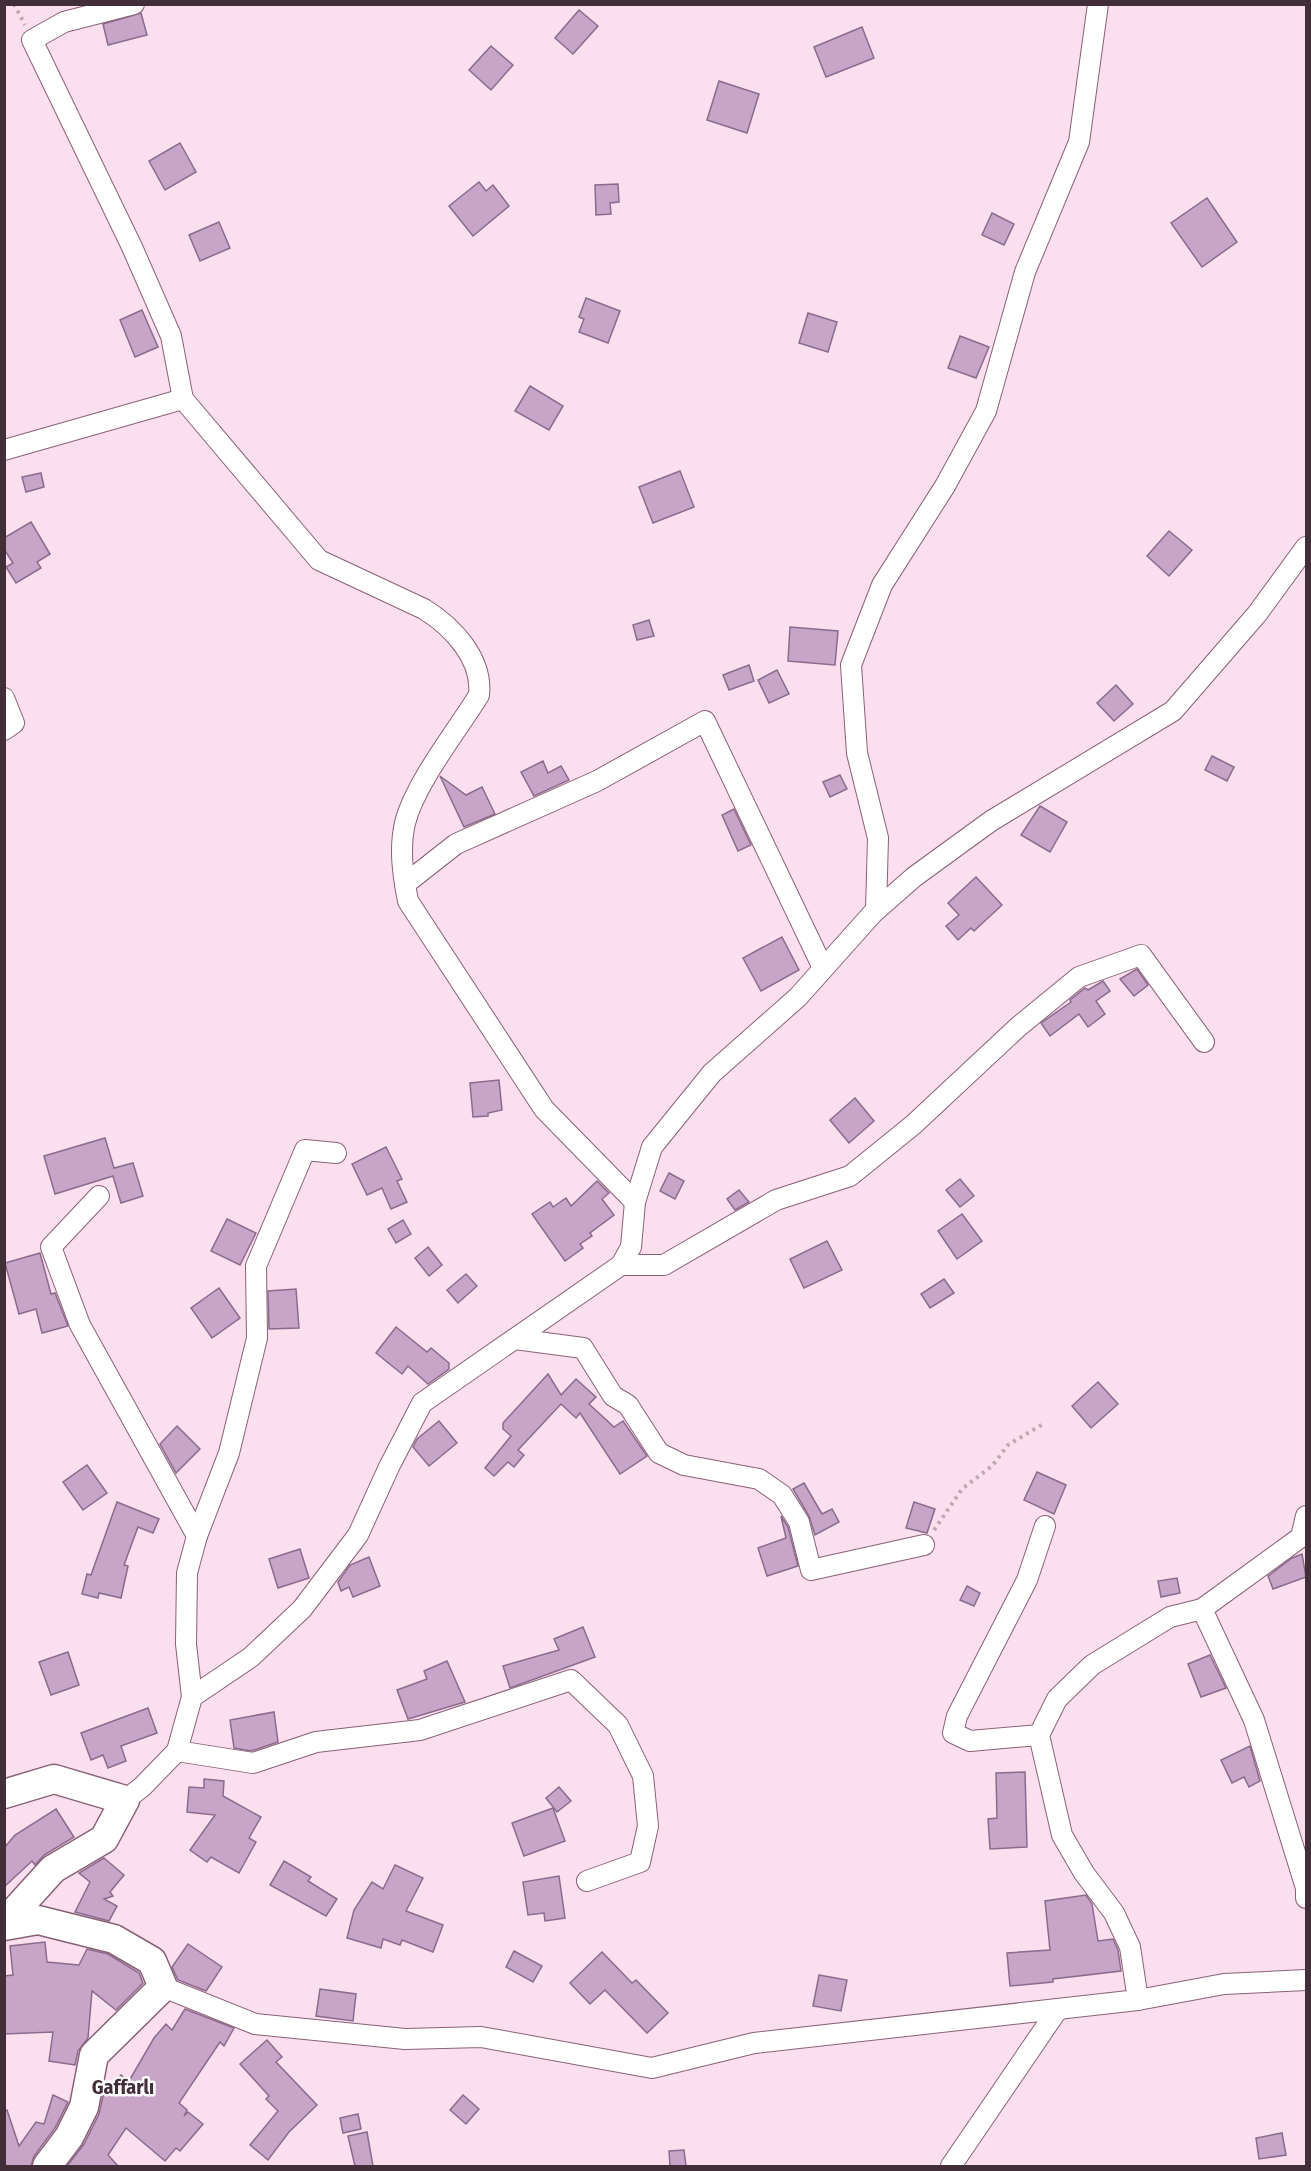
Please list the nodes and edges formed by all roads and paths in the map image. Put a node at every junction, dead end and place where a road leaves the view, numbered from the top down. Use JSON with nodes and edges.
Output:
{"nodes":[{"id":1,"x":134,"y":4,"type":"edge"},
{"id":2,"x":1098,"y":4,"type":"edge"},
{"id":3,"x":183,"y":399,"type":"junction"},
{"id":4,"x":4,"y":450,"type":"edge"},
{"id":5,"x":1306,"y":547,"type":"edge"},
{"id":6,"x":4,"y":698,"type":"edge"},
{"id":7,"x":4,"y":730,"type":"edge"},
{"id":8,"x":405,"y":884,"type":"junction"},
{"id":9,"x":876,"y":910,"type":"junction"},
{"id":10,"x":823,"y":968,"type":"junction"},
{"id":11,"x":1204,"y":1042,"type":"dead end"},
{"id":12,"x":336,"y":1154,"type":"dead end"},
{"id":13,"x":99,"y":1196,"type":"dead end"},
{"id":14,"x":635,"y":1202,"type":"junction"},
{"id":15,"x":621,"y":1266,"type":"junction"},
{"id":16,"x":515,"y":1339,"type":"junction"},
{"id":17,"x":1043,"y":1424,"type":"dead end"},
{"id":18,"x":1306,"y":1516,"type":"edge"},
{"id":19,"x":1045,"y":1526,"type":"dead end"},
{"id":20,"x":197,"y":1536,"type":"junction"},
{"id":21,"x":924,"y":1545,"type":"joint"},
{"id":22,"x":1202,"y":1609,"type":"junction"},
{"id":23,"x":192,"y":1697,"type":"junction"},
{"id":24,"x":1039,"y":1735,"type":"junction"},
{"id":25,"x":177,"y":1750,"type":"junction"},
{"id":26,"x":4,"y":1794,"type":"edge"},
{"id":27,"x":125,"y":1800,"type":"junction"},
{"id":28,"x":587,"y":1881,"type":"dead end"},
{"id":29,"x":1306,"y":1899,"type":"edge"},
{"id":30,"x":4,"y":1924,"type":"edge"},
{"id":31,"x":1306,"y":1980,"type":"edge"},
{"id":32,"x":163,"y":1987,"type":"junction"},
{"id":33,"x":1138,"y":2000,"type":"junction"},
{"id":34,"x":1058,"y":2009,"type":"junction"},
{"id":35,"x":47,"y":2166,"type":"edge"},
{"id":36,"x":951,"y":2166,"type":"edge"}],
"edges":[{"from":1,"to":3,"type":"street"},
{"from":2,"to":9,"type":"street"},
{"from":3,"to":4,"type":"street"},
{"from":3,"to":8,"type":"street"},
{"from":5,"to":9,"type":"street"},
{"from":6,"to":7,"type":"street"},
{"from":8,"to":10,"type":"street"},
{"from":8,"to":14,"type":"street"},
{"from":9,"to":10,"type":"street"},
{"from":10,"to":14,"type":"street"},
{"from":11,"to":15,"type":"street"},
{"from":12,"to":20,"type":"street"},
{"from":13,"to":20,"type":"street"},
{"from":14,"to":15,"type":"street"},
{"from":15,"to":16,"type":"street"},
{"from":16,"to":21,"type":"street"},
{"from":16,"to":23,"type":"street"},
{"from":17,"to":21,"type":"path"},
{"from":18,"to":22,"type":"street"},
{"from":19,"to":24,"type":"street"},
{"from":20,"to":23,"type":"street"},
{"from":22,"to":24,"type":"street"},
{"from":22,"to":29,"type":"street"},
{"from":23,"to":25,"type":"street"},
{"from":24,"to":33,"type":"street"},
{"from":25,"to":27,"type":"street"},
{"from":25,"to":28,"type":"street"},
{"from":26,"to":27,"type":"street"},
{"from":27,"to":30,"type":"street"},
{"from":30,"to":32,"type":"street"},
{"from":31,"to":33,"type":"street"},
{"from":32,"to":34,"type":"street"},
{"from":32,"to":35,"type":"street"},
{"from":33,"to":34,"type":"street"},
{"from":34,"to":36,"type":"street"}]}
